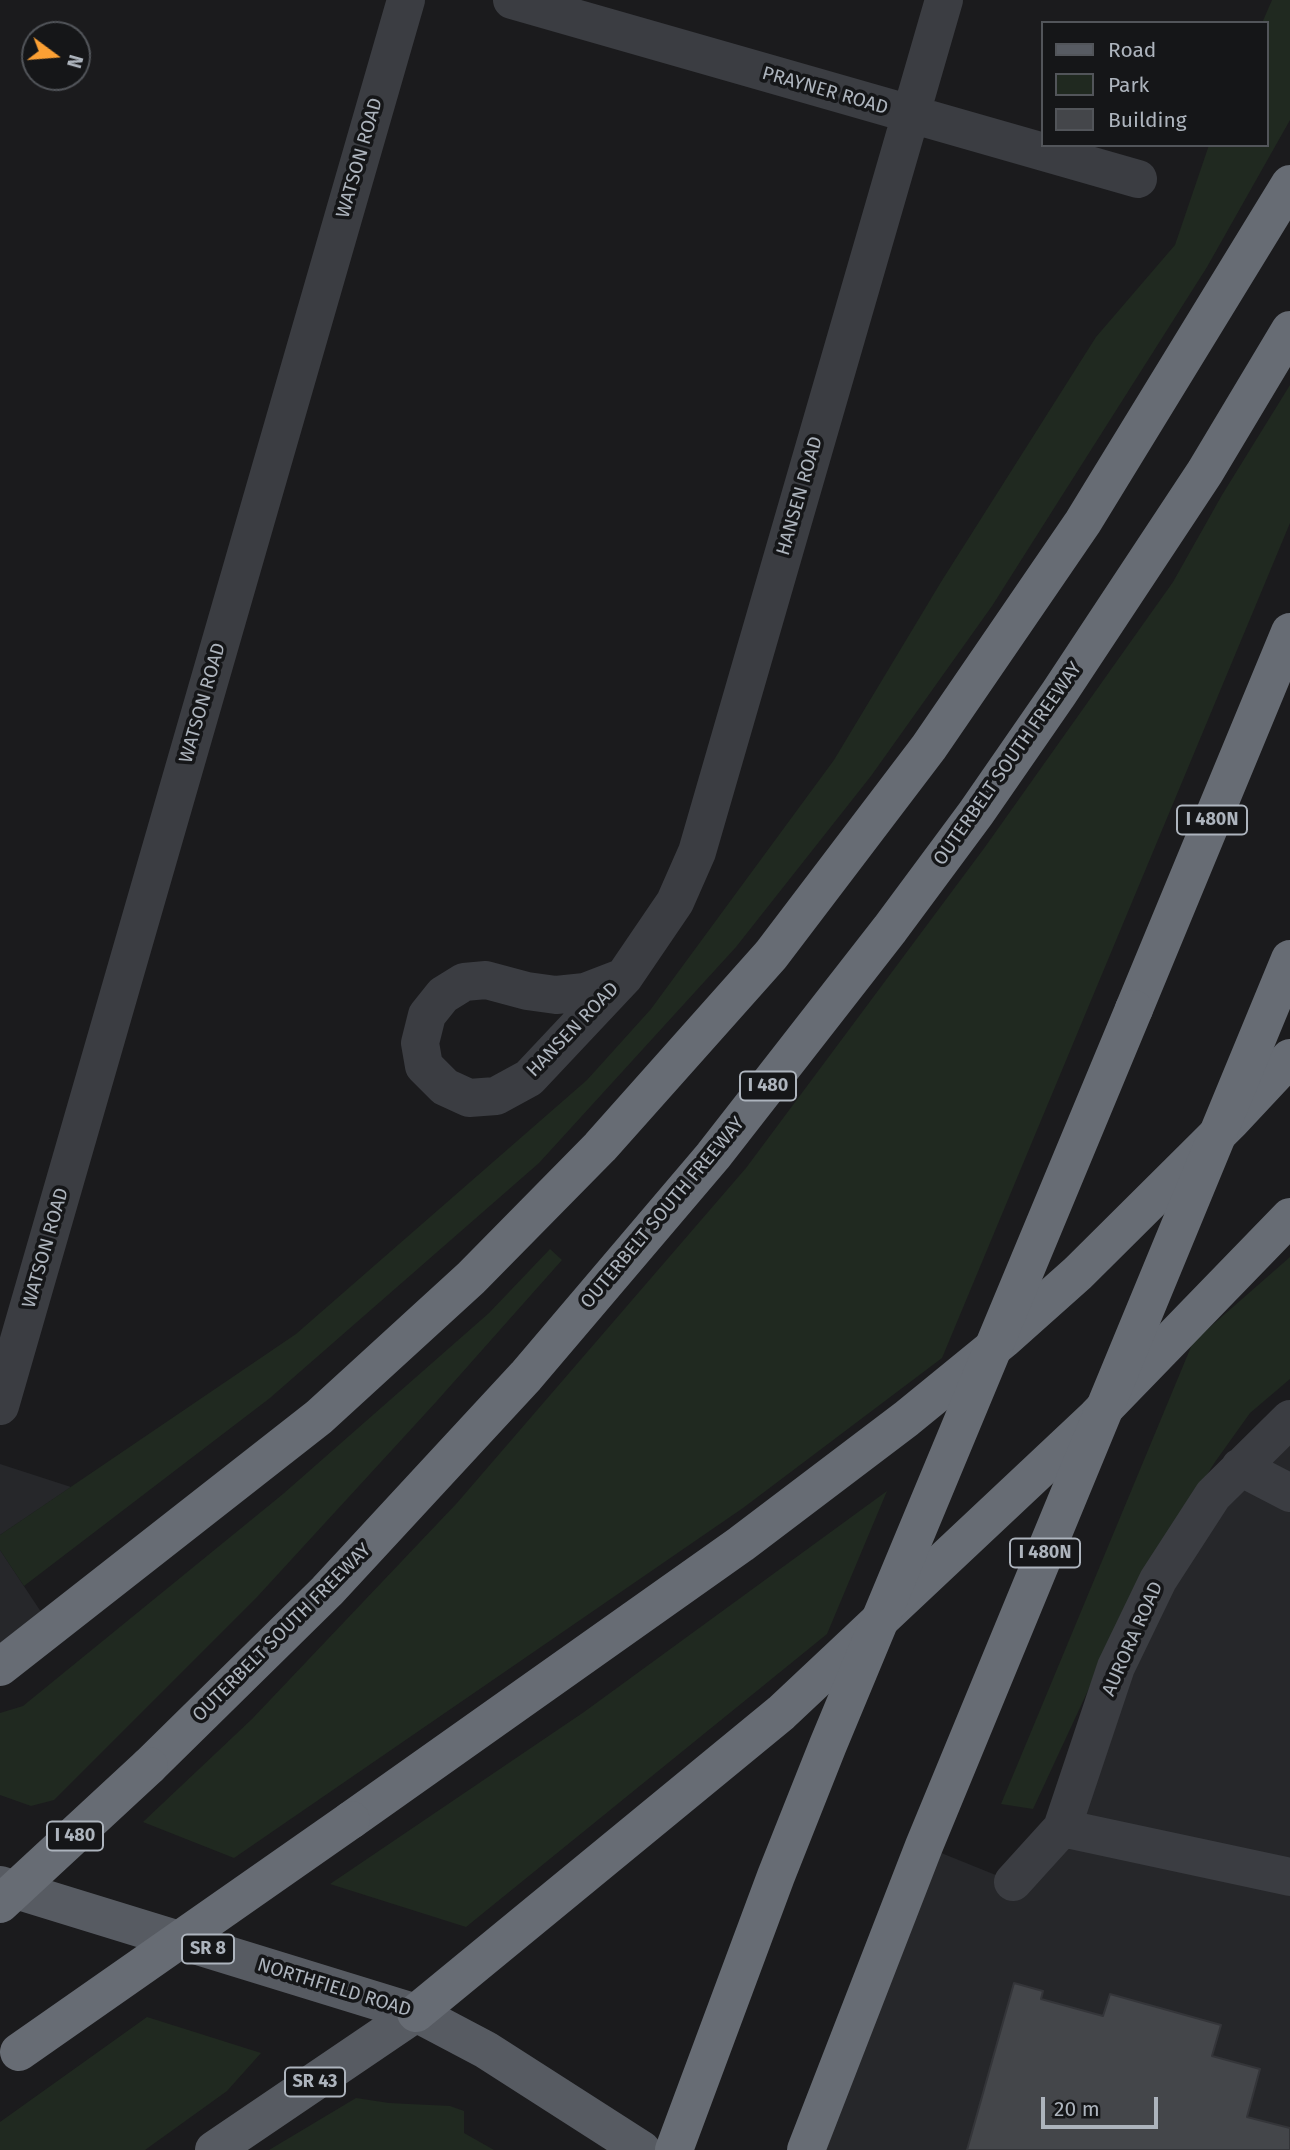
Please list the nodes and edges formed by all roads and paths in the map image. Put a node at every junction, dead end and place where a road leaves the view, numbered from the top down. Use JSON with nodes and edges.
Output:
{"nodes":[{"id":1,"x":406,"y":0,"type":"edge"},
{"id":2,"x":512,"y":0,"type":"edge"},
{"id":3,"x":944,"y":0,"type":"edge"},
{"id":4,"x":911,"y":116,"type":"junction"},
{"id":5,"x":1138,"y":179,"type":"dead end"},
{"id":6,"x":1290,"y":184,"type":"edge"},
{"id":7,"x":1290,"y":330,"type":"edge"},
{"id":8,"x":1290,"y":632,"type":"edge"},
{"id":9,"x":1290,"y":959,"type":"edge"},
{"id":10,"x":624,"y":977,"type":"junction"},
{"id":11,"x":1290,"y":1058,"type":"edge"},
{"id":12,"x":1290,"y":1217,"type":"edge"},
{"id":13,"x":0,"y":1406,"type":"edge"},
{"id":14,"x":1290,"y":1419,"type":"edge"},
{"id":15,"x":1240,"y":1467,"type":"junction"},
{"id":16,"x":1290,"y":1493,"type":"edge"},
{"id":17,"x":0,"y":1667,"type":"edge"},
{"id":18,"x":1062,"y":1828,"type":"junction"},
{"id":19,"x":1290,"y":1877,"type":"edge"},
{"id":20,"x":1013,"y":1882,"type":"dead end"},
{"id":21,"x":0,"y":1885,"type":"edge"},
{"id":22,"x":0,"y":1904,"type":"edge"},
{"id":23,"x":416,"y":2013,"type":"junction"},
{"id":24,"x":9,"y":2058,"type":"edge"},
{"id":25,"x":214,"y":2150,"type":"edge"},
{"id":26,"x":642,"y":2150,"type":"edge"},
{"id":27,"x":674,"y":2150,"type":"edge"},
{"id":28,"x":806,"y":2150,"type":"edge"}],
"edges":[{"from":1,"to":13,"type":"street","name":"WATSON ROAD"},
{"from":2,"to":4,"type":"street","name":"PRAYNER ROAD"},
{"from":3,"to":4,"type":"street","name":"HANSEN ROAD"},
{"from":4,"to":5,"type":"street","name":"PRAYNER ROAD"},
{"from":4,"to":10,"type":"street","name":"HANSEN ROAD"},
{"from":6,"to":17,"type":"highway"},
{"from":7,"to":22,"type":"highway","name":"OUTERBELT SOUTH FREEWAY","number":"I 480","bridge":true},
{"from":8,"to":27,"type":"highway","number":"I 480N","bridge":true},
{"from":9,"to":28,"type":"highway","number":"I 480N","bridge":true},
{"from":10,"to":10,"type":"street","name":"HANSEN ROAD"},
{"from":11,"to":24,"type":"highway","bridge":true},
{"from":12,"to":23,"type":"highway"},
{"from":14,"to":15,"type":"street","name":"AURORA ROAD"},
{"from":15,"to":16,"type":"street"},
{"from":15,"to":18,"type":"street","name":"AURORA ROAD"},
{"from":18,"to":19,"type":"street"},
{"from":18,"to":20,"type":"street","name":"AURORA ROAD"},
{"from":21,"to":23,"type":"main road","name":"NORTHFIELD ROAD","number":"SR 8"},
{"from":23,"to":25,"type":"main road","number":"SR 43"},
{"from":23,"to":26,"type":"main road","name":"NORTHFIELD ROAD","number":"SR 8"}]}
